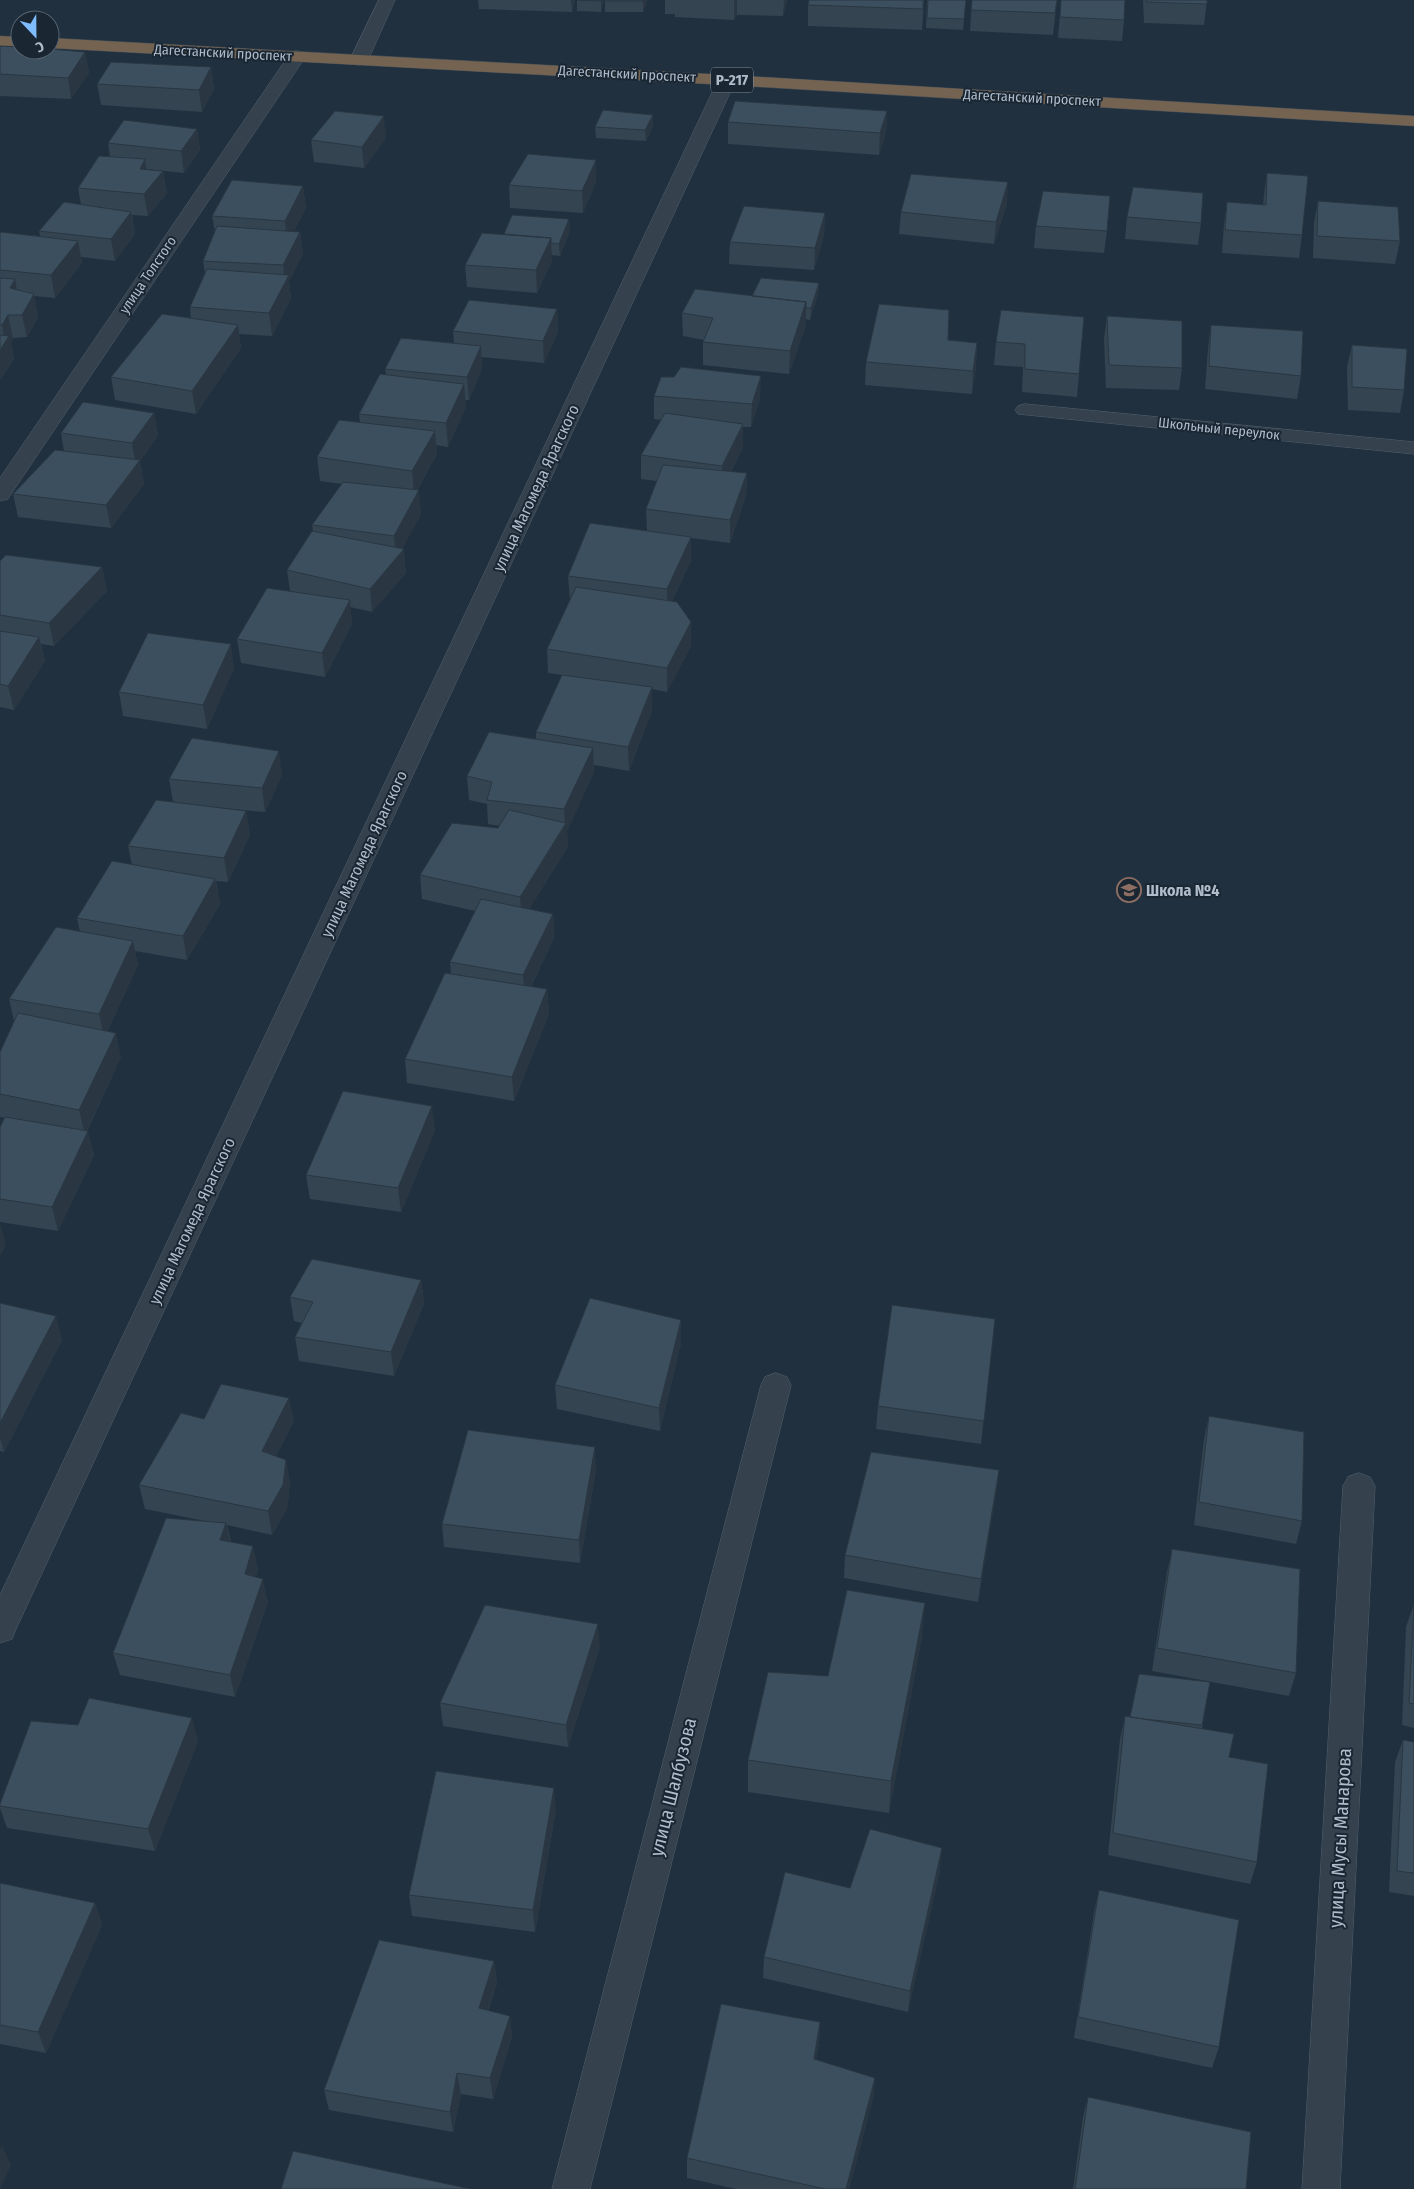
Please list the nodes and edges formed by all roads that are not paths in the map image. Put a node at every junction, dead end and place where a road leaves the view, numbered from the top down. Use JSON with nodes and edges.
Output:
{"nodes":[{"id":1,"x":387,"y":0,"type":"edge"},
{"id":2,"x":60,"y":44,"type":"edge"},
{"id":3,"x":297,"y":56,"type":"junction"},
{"id":4,"x":359,"y":60,"type":"junction"},
{"id":5,"x":728,"y":80,"type":"junction"},
{"id":6,"x":1414,"y":121,"type":"edge"},
{"id":7,"x":1025,"y":410,"type":"dead end"},
{"id":8,"x":1414,"y":448,"type":"edge"},
{"id":9,"x":0,"y":494,"type":"edge"},
{"id":10,"x":776,"y":1385,"type":"dead end"},
{"id":11,"x":1359,"y":1486,"type":"dead end"},
{"id":12,"x":0,"y":1629,"type":"edge"},
{"id":13,"x":571,"y":2189,"type":"edge"},
{"id":14,"x":1321,"y":2189,"type":"edge"}],
"edges":[{"from":1,"to":4,"type":"street"},
{"from":2,"to":3,"type":"highway","name":"Дагестанский проспект","number":"Р-217"},
{"from":3,"to":4,"type":"highway","name":"Дагестанский проспект","number":"Р-217"},
{"from":3,"to":9,"type":"street","name":"улица Толстого"},
{"from":4,"to":5,"type":"highway","name":"Дагестанский проспект","number":"Р-217"},
{"from":5,"to":6,"type":"highway","name":"Дагестанский проспект","number":"Р-217"},
{"from":5,"to":12,"type":"street","name":"улица Магомеда Ярагского"},
{"from":7,"to":8,"type":"street","name":"Школьный переулок"},
{"from":10,"to":13,"type":"street","name":"улица Шалбузова"},
{"from":11,"to":14,"type":"street","name":"улица Мусы Манарова"}]}
